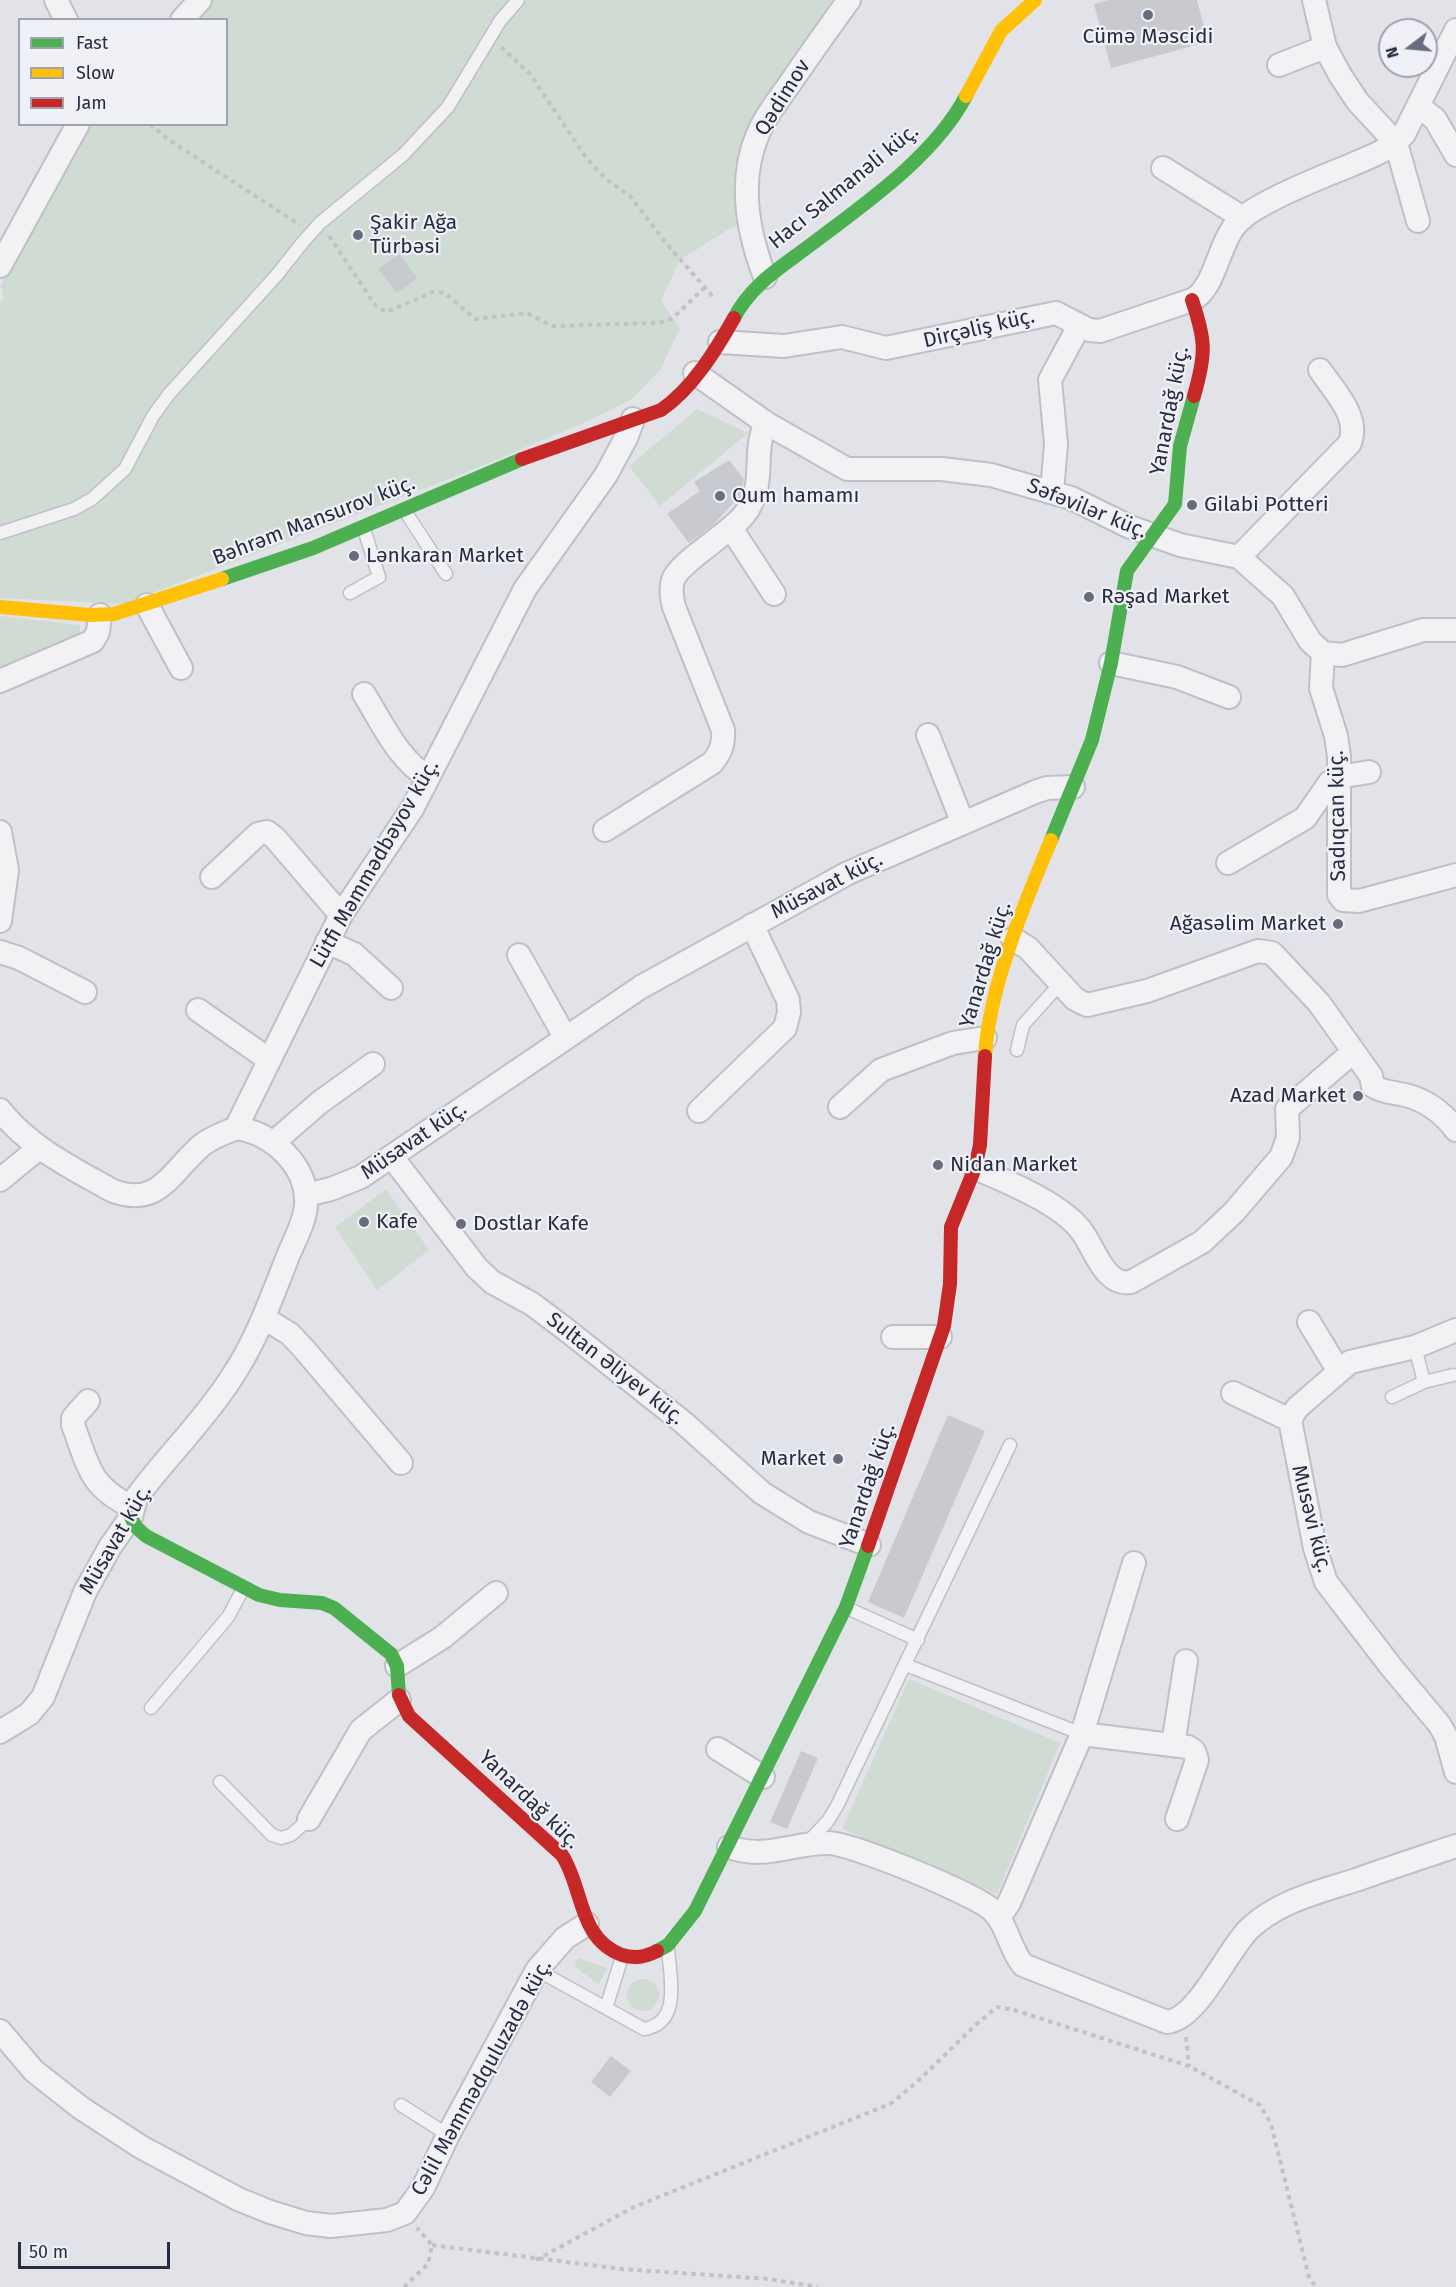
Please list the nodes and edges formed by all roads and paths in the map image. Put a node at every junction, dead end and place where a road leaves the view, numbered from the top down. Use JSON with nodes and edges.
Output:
{"nodes":[{"id":1,"x":56,"y":0,"type":"edge"},
{"id":2,"x":200,"y":0,"type":"edge"},
{"id":3,"x":518,"y":0,"type":"edge"},
{"id":4,"x":849,"y":0,"type":"edge"},
{"id":5,"x":1035,"y":0,"type":"edge"},
{"id":6,"x":1314,"y":0,"type":"edge"},
{"id":7,"x":65,"y":18,"type":"edge"},
{"id":8,"x":184,"y":18,"type":"edge"},
{"id":9,"x":1456,"y":30,"type":"edge"},
{"id":10,"x":489,"y":37,"type":"junction"},
{"id":11,"x":1325,"y":47,"type":"junction"},
{"id":12,"x":1279,"y":65,"type":"dead end"},
{"id":13,"x":1418,"y":106,"type":"junction"},
{"id":14,"x":77,"y":126,"type":"edge"},
{"id":15,"x":152,"y":126,"type":"edge"},
{"id":16,"x":1396,"y":143,"type":"junction"},
{"id":17,"x":1456,"y":155,"type":"edge"},
{"id":18,"x":1163,"y":168,"type":"dead end"},
{"id":19,"x":1243,"y":218,"type":"junction"},
{"id":20,"x":1419,"y":220,"type":"dead end"},
{"id":21,"x":320,"y":223,"type":"junction"},
{"id":22,"x":311,"y":232,"type":"junction"},
{"id":23,"x":3,"y":253,"type":"edge"},
{"id":24,"x":765,"y":277,"type":"junction"},
{"id":25,"x":705,"y":287,"type":"junction"},
{"id":26,"x":1192,"y":300,"type":"junction"},
{"id":27,"x":732,"y":320,"type":"junction"},
{"id":28,"x":1079,"y":326,"type":"junction"},
{"id":29,"x":720,"y":342,"type":"junction"},
{"id":30,"x":1320,"y":370,"type":"dead end"},
{"id":31,"x":685,"y":377,"type":"junction"},
{"id":32,"x":637,"y":411,"type":"junction"},
{"id":33,"x":766,"y":423,"type":"junction"},
{"id":34,"x":1052,"y":492,"type":"junction"},
{"id":35,"x":405,"y":510,"type":"junction"},
{"id":36,"x":363,"y":528,"type":"junction"},
{"id":37,"x":731,"y":528,"type":"junction"},
{"id":38,"x":0,"y":533,"type":"edge"},
{"id":39,"x":1154,"y":536,"type":"junction"},
{"id":40,"x":1239,"y":556,"type":"junction"},
{"id":41,"x":446,"y":574,"type":"dead end"},
{"id":42,"x":350,"y":592,"type":"dead end"},
{"id":43,"x":774,"y":594,"type":"dead end"},
{"id":44,"x":147,"y":605,"type":"junction"},
{"id":45,"x":0,"y":607,"type":"edge"},
{"id":46,"x":100,"y":615,"type":"junction"},
{"id":47,"x":1456,"y":630,"type":"edge"},
{"id":48,"x":1323,"y":653,"type":"junction"},
{"id":49,"x":1111,"y":663,"type":"junction"},
{"id":50,"x":181,"y":668,"type":"dead end"},
{"id":51,"x":0,"y":681,"type":"edge"},
{"id":52,"x":363,"y":693,"type":"dead end"},
{"id":53,"x":1229,"y":697,"type":"dead end"},
{"id":54,"x":928,"y":735,"type":"dead end"},
{"id":55,"x":1369,"y":772,"type":"dead end"},
{"id":56,"x":428,"y":777,"type":"junction"},
{"id":57,"x":1339,"y":777,"type":"junction"},
{"id":58,"x":1073,"y":787,"type":"junction"},
{"id":59,"x":962,"y":821,"type":"junction"},
{"id":60,"x":605,"y":830,"type":"dead end"},
{"id":61,"x":0,"y":832,"type":"edge"},
{"id":62,"x":3,"y":857,"type":"edge"},
{"id":63,"x":1228,"y":863,"type":"dead end"},
{"id":64,"x":1456,"y":875,"type":"edge"},
{"id":65,"x":212,"y":877,"type":"dead end"},
{"id":66,"x":341,"y":915,"type":"junction"},
{"id":67,"x":0,"y":921,"type":"edge"},
{"id":68,"x":752,"y":925,"type":"junction"},
{"id":69,"x":1013,"y":939,"type":"junction"},
{"id":70,"x":327,"y":942,"type":"junction"},
{"id":71,"x":0,"y":952,"type":"edge"},
{"id":72,"x":519,"y":955,"type":"dead end"},
{"id":73,"x":1059,"y":985,"type":"junction"},
{"id":74,"x":391,"y":988,"type":"dead end"},
{"id":75,"x":85,"y":992,"type":"dead end"},
{"id":76,"x":198,"y":1010,"type":"dead end"},
{"id":77,"x":566,"y":1037,"type":"junction"},
{"id":78,"x":985,"y":1038,"type":"junction"},
{"id":79,"x":1017,"y":1050,"type":"dead end"},
{"id":80,"x":1353,"y":1052,"type":"junction"},
{"id":81,"x":268,"y":1059,"type":"junction"},
{"id":82,"x":373,"y":1064,"type":"dead end"},
{"id":83,"x":840,"y":1107,"type":"dead end"},
{"id":84,"x":0,"y":1110,"type":"edge"},
{"id":85,"x":699,"y":1111,"type":"dead end"},
{"id":86,"x":236,"y":1128,"type":"junction"},
{"id":87,"x":1456,"y":1130,"type":"edge"},
{"id":88,"x":273,"y":1143,"type":"junction"},
{"id":89,"x":39,"y":1148,"type":"junction"},
{"id":90,"x":392,"y":1157,"type":"junction"},
{"id":91,"x":975,"y":1168,"type":"junction"},
{"id":92,"x":0,"y":1180,"type":"edge"},
{"id":93,"x":306,"y":1195,"type":"junction"},
{"id":94,"x":264,"y":1318,"type":"junction"},
{"id":95,"x":1309,"y":1322,"type":"dead end"},
{"id":96,"x":1456,"y":1330,"type":"edge"},
{"id":97,"x":893,"y":1337,"type":"dead end"},
{"id":98,"x":940,"y":1337,"type":"junction"},
{"id":99,"x":1415,"y":1347,"type":"junction"},
{"id":100,"x":1338,"y":1370,"type":"junction"},
{"id":101,"x":1453,"y":1375,"type":"dead end"},
{"id":102,"x":1424,"y":1382,"type":"junction"},
{"id":103,"x":1233,"y":1393,"type":"dead end"},
{"id":104,"x":1392,"y":1397,"type":"dead end"},
{"id":105,"x":88,"y":1401,"type":"dead end"},
{"id":106,"x":1290,"y":1420,"type":"junction"},
{"id":107,"x":1010,"y":1445,"type":"dead end"},
{"id":108,"x":401,"y":1463,"type":"dead end"},
{"id":109,"x":132,"y":1512,"type":"junction"},
{"id":110,"x":869,"y":1545,"type":"junction"},
{"id":111,"x":1134,"y":1563,"type":"dead end"},
{"id":112,"x":244,"y":1588,"type":"junction"},
{"id":113,"x":496,"y":1593,"type":"dead end"},
{"id":114,"x":846,"y":1607,"type":"junction"},
{"id":115,"x":918,"y":1640,"type":"junction"},
{"id":116,"x":1186,"y":1661,"type":"dead end"},
{"id":117,"x":906,"y":1665,"type":"junction"},
{"id":118,"x":397,"y":1666,"type":"junction"},
{"id":119,"x":399,"y":1700,"type":"junction"},
{"id":120,"x":151,"y":1708,"type":"dead end"},
{"id":121,"x":0,"y":1732,"type":"edge"},
{"id":122,"x":1082,"y":1734,"type":"junction"},
{"id":123,"x":1173,"y":1745,"type":"junction"},
{"id":124,"x":718,"y":1749,"type":"dead end"},
{"id":125,"x":1456,"y":1772,"type":"edge"},
{"id":126,"x":763,"y":1777,"type":"junction"},
{"id":127,"x":220,"y":1782,"type":"dead end"},
{"id":128,"x":309,"y":1819,"type":"joint"},
{"id":129,"x":1178,"y":1819,"type":"dead end"},
{"id":130,"x":804,"y":1846,"type":"junction"},
{"id":131,"x":1456,"y":1846,"type":"edge"},
{"id":132,"x":729,"y":1847,"type":"junction"},
{"id":133,"x":999,"y":1917,"type":"junction"},
{"id":134,"x":587,"y":1924,"type":"junction"},
{"id":135,"x":668,"y":1945,"type":"junction"},
{"id":136,"x":622,"y":1957,"type":"junction"},
{"id":137,"x":537,"y":1970,"type":"junction"},
{"id":138,"x":606,"y":2008,"type":"junction"},
{"id":139,"x":1181,"y":2019,"type":"junction"},
{"id":140,"x":0,"y":2031,"type":"edge"},
{"id":141,"x":1190,"y":2066,"type":"junction"},
{"id":142,"x":401,"y":2104,"type":"dead end"},
{"id":143,"x":448,"y":2135,"type":"junction"},
{"id":144,"x":405,"y":2213,"type":"junction"},
{"id":145,"x":432,"y":2245,"type":"junction"},
{"id":146,"x":536,"y":2260,"type":"junction"},
{"id":147,"x":411,"y":2280,"type":"junction"},
{"id":148,"x":404,"y":2287,"type":"edge"},
{"id":149,"x":416,"y":2287,"type":"edge"},
{"id":150,"x":818,"y":2287,"type":"edge"},
{"id":151,"x":1316,"y":2287,"type":"edge"}],
"edges":[{"from":1,"to":7,"type":"street"},
{"from":2,"to":8,"type":"street"},
{"from":3,"to":10,"type":"lane"},
{"from":4,"to":24,"type":"street","name":"Qədimov"},
{"from":5,"to":24,"type":"street","name":"Hacı Salmanəli küç."},
{"from":6,"to":11,"type":"street"},
{"from":9,"to":13,"type":"street"},
{"from":10,"to":21,"type":"lane"},
{"from":10,"to":25,"type":"path"},
{"from":11,"to":12,"type":"street"},
{"from":11,"to":16,"type":"street"},
{"from":13,"to":16,"type":"street"},
{"from":13,"to":17,"type":"street"},
{"from":14,"to":23,"type":"street"},
{"from":15,"to":22,"type":"path"},
{"from":16,"to":19,"type":"street"},
{"from":16,"to":20,"type":"street"},
{"from":18,"to":19,"type":"street"},
{"from":19,"to":26,"type":"street"},
{"from":21,"to":22,"type":"lane"},
{"from":21,"to":25,"type":"path"},
{"from":22,"to":38,"type":"lane"},
{"from":24,"to":27,"type":"street","name":"Hacı Salmanəli küç."},
{"from":25,"to":27,"type":"path"},
{"from":26,"to":28,"type":"street","name":"Dirçəliş küç."},
{"from":26,"to":39,"type":"street","name":"Yanardağ küç."},
{"from":27,"to":29,"type":"street","name":"Hacı Salmanəli küç."},
{"from":28,"to":29,"type":"street","name":"Dirçəliş küç."},
{"from":28,"to":34,"type":"street"},
{"from":29,"to":31,"type":"street","name":"Hacı Salmanəli küç."},
{"from":30,"to":40,"type":"street"},
{"from":31,"to":32,"type":"street","name":"Bəhrəm Mansurov küç."},
{"from":31,"to":33,"type":"street","name":"Səfəvilər küç."},
{"from":32,"to":35,"type":"street","name":"Bəhrəm Mansurov küç."},
{"from":32,"to":56,"type":"street","name":"Lütfi Məmmədbəyov küç."},
{"from":33,"to":34,"type":"street","name":"Səfəvilər küç."},
{"from":33,"to":37,"type":"street"},
{"from":34,"to":39,"type":"street","name":"Səfəvilər küç."},
{"from":35,"to":36,"type":"street","name":"Bəhrəm Mansurov küç."},
{"from":35,"to":41,"type":"lane"},
{"from":36,"to":42,"type":"lane"},
{"from":36,"to":44,"type":"street","name":"Bəhrəm Mansurov küç."},
{"from":37,"to":43,"type":"street"},
{"from":37,"to":60,"type":"street"},
{"from":39,"to":40,"type":"street","name":"Səfəvilər küç."},
{"from":39,"to":49,"type":"street","name":"Yanardağ küç."},
{"from":40,"to":48,"type":"street"},
{"from":44,"to":46,"type":"street","name":"Bəhrəm Mansurov küç."},
{"from":44,"to":50,"type":"street"},
{"from":45,"to":46,"type":"street","name":"Bəhrəm Mansurov küç."},
{"from":46,"to":51,"type":"street"},
{"from":47,"to":48,"type":"street"},
{"from":48,"to":57,"type":"street","name":"Sadıqcan küç."},
{"from":49,"to":53,"type":"street"},
{"from":49,"to":58,"type":"street","name":"Yanardağ küç."},
{"from":52,"to":56,"type":"street"},
{"from":54,"to":59,"type":"street"},
{"from":55,"to":57,"type":"street"},
{"from":56,"to":66,"type":"street","name":"Lütfi Məmmədbəyov küç."},
{"from":57,"to":63,"type":"street"},
{"from":57,"to":64,"type":"street","name":"Sadıqcan küç."},
{"from":58,"to":59,"type":"street","name":"Müsavat küç."},
{"from":58,"to":69,"type":"street","name":"Yanardağ küç."},
{"from":59,"to":68,"type":"street","name":"Müsavat küç."},
{"from":61,"to":62,"type":"street"},
{"from":62,"to":67,"type":"street"},
{"from":65,"to":66,"type":"street"},
{"from":66,"to":70,"type":"street","name":"Lütfi Məmmədbəyov küç."},
{"from":68,"to":77,"type":"street","name":"Müsavat küç."},
{"from":68,"to":85,"type":"street"},
{"from":69,"to":73,"type":"street"},
{"from":69,"to":78,"type":"street","name":"Yanardağ küç."},
{"from":70,"to":74,"type":"street"},
{"from":70,"to":81,"type":"street","name":"Lütfi Məmmədbəyov küç."},
{"from":71,"to":75,"type":"street"},
{"from":72,"to":77,"type":"street"},
{"from":73,"to":79,"type":"lane"},
{"from":73,"to":80,"type":"street"},
{"from":76,"to":81,"type":"street"},
{"from":77,"to":90,"type":"street","name":"Müsavat küç."},
{"from":78,"to":83,"type":"street"},
{"from":78,"to":91,"type":"street","name":"Yanardağ küç."},
{"from":80,"to":87,"type":"street"},
{"from":80,"to":91,"type":"street"},
{"from":81,"to":86,"type":"street","name":"Lütfi Məmmədbəyov küç."},
{"from":82,"to":88,"type":"street"},
{"from":84,"to":89,"type":"street"},
{"from":86,"to":88,"type":"street"},
{"from":86,"to":89,"type":"street"},
{"from":88,"to":93,"type":"street"},
{"from":89,"to":92,"type":"street"},
{"from":90,"to":93,"type":"street","name":"Müsavat küç."},
{"from":90,"to":110,"type":"street","name":"Sultan Əliyev küç."},
{"from":91,"to":98,"type":"street","name":"Yanardağ küç."},
{"from":93,"to":94,"type":"street","name":"Müsavat küç."},
{"from":94,"to":108,"type":"street"},
{"from":94,"to":109,"type":"street","name":"Müsavat küç."},
{"from":95,"to":100,"type":"street"},
{"from":96,"to":99,"type":"street"},
{"from":97,"to":98,"type":"street"},
{"from":98,"to":110,"type":"street","name":"Yanardağ küç."},
{"from":99,"to":100,"type":"street"},
{"from":99,"to":102,"type":"lane"},
{"from":100,"to":106,"type":"street"},
{"from":101,"to":102,"type":"lane"},
{"from":102,"to":104,"type":"lane"},
{"from":103,"to":106,"type":"street"},
{"from":105,"to":109,"type":"street"},
{"from":106,"to":125,"type":"street","name":"Musəvi küç."},
{"from":107,"to":115,"type":"lane"},
{"from":109,"to":112,"type":"street"},
{"from":109,"to":121,"type":"street","name":"Müsavat küç."},
{"from":110,"to":114,"type":"street","name":"Yanardağ küç."},
{"from":111,"to":122,"type":"street"},
{"from":112,"to":118,"type":"street"},
{"from":112,"to":120,"type":"lane"},
{"from":113,"to":118,"type":"street"},
{"from":114,"to":115,"type":"lane"},
{"from":114,"to":126,"type":"street","name":"Yanardağ küç."},
{"from":115,"to":117,"type":"lane"},
{"from":116,"to":123,"type":"street"},
{"from":117,"to":122,"type":"lane"},
{"from":117,"to":130,"type":"lane"},
{"from":118,"to":119,"type":"street"},
{"from":119,"to":128,"type":"street"},
{"from":119,"to":134,"type":"street","name":"Yanardağ küç."},
{"from":122,"to":123,"type":"street"},
{"from":122,"to":133,"type":"street"},
{"from":123,"to":129,"type":"street"},
{"from":124,"to":126,"type":"street"},
{"from":126,"to":132,"type":"street","name":"Yanardağ küç."},
{"from":127,"to":128,"type":"lane"},
{"from":130,"to":132,"type":"street"},
{"from":130,"to":133,"type":"street"},
{"from":131,"to":139,"type":"street"},
{"from":132,"to":135,"type":"street","name":"Yanardağ küç."},
{"from":133,"to":139,"type":"street"},
{"from":134,"to":136,"type":"street","name":"Yanardağ küç."},
{"from":134,"to":137,"type":"street","name":"Cəlil Məmmədquluzadə küç."},
{"from":135,"to":136,"type":"street","name":"Yanardağ küç."},
{"from":135,"to":138,"type":"lane"},
{"from":136,"to":138,"type":"lane"},
{"from":137,"to":138,"type":"lane"},
{"from":137,"to":143,"type":"street","name":"Cəlil Məmmədquluzadə küç."},
{"from":139,"to":141,"type":"path"},
{"from":140,"to":144,"type":"street","name":"Cəlil Məmmədquluzadə küç."},
{"from":141,"to":146,"type":"path"},
{"from":141,"to":151,"type":"path"},
{"from":142,"to":143,"type":"lane"},
{"from":143,"to":144,"type":"street","name":"Cəlil Məmmədquluzadə küç."},
{"from":144,"to":145,"type":"path"},
{"from":145,"to":146,"type":"path"},
{"from":145,"to":147,"type":"path"},
{"from":146,"to":150,"type":"path"},
{"from":147,"to":148,"type":"path"},
{"from":147,"to":149,"type":"path"}]}
